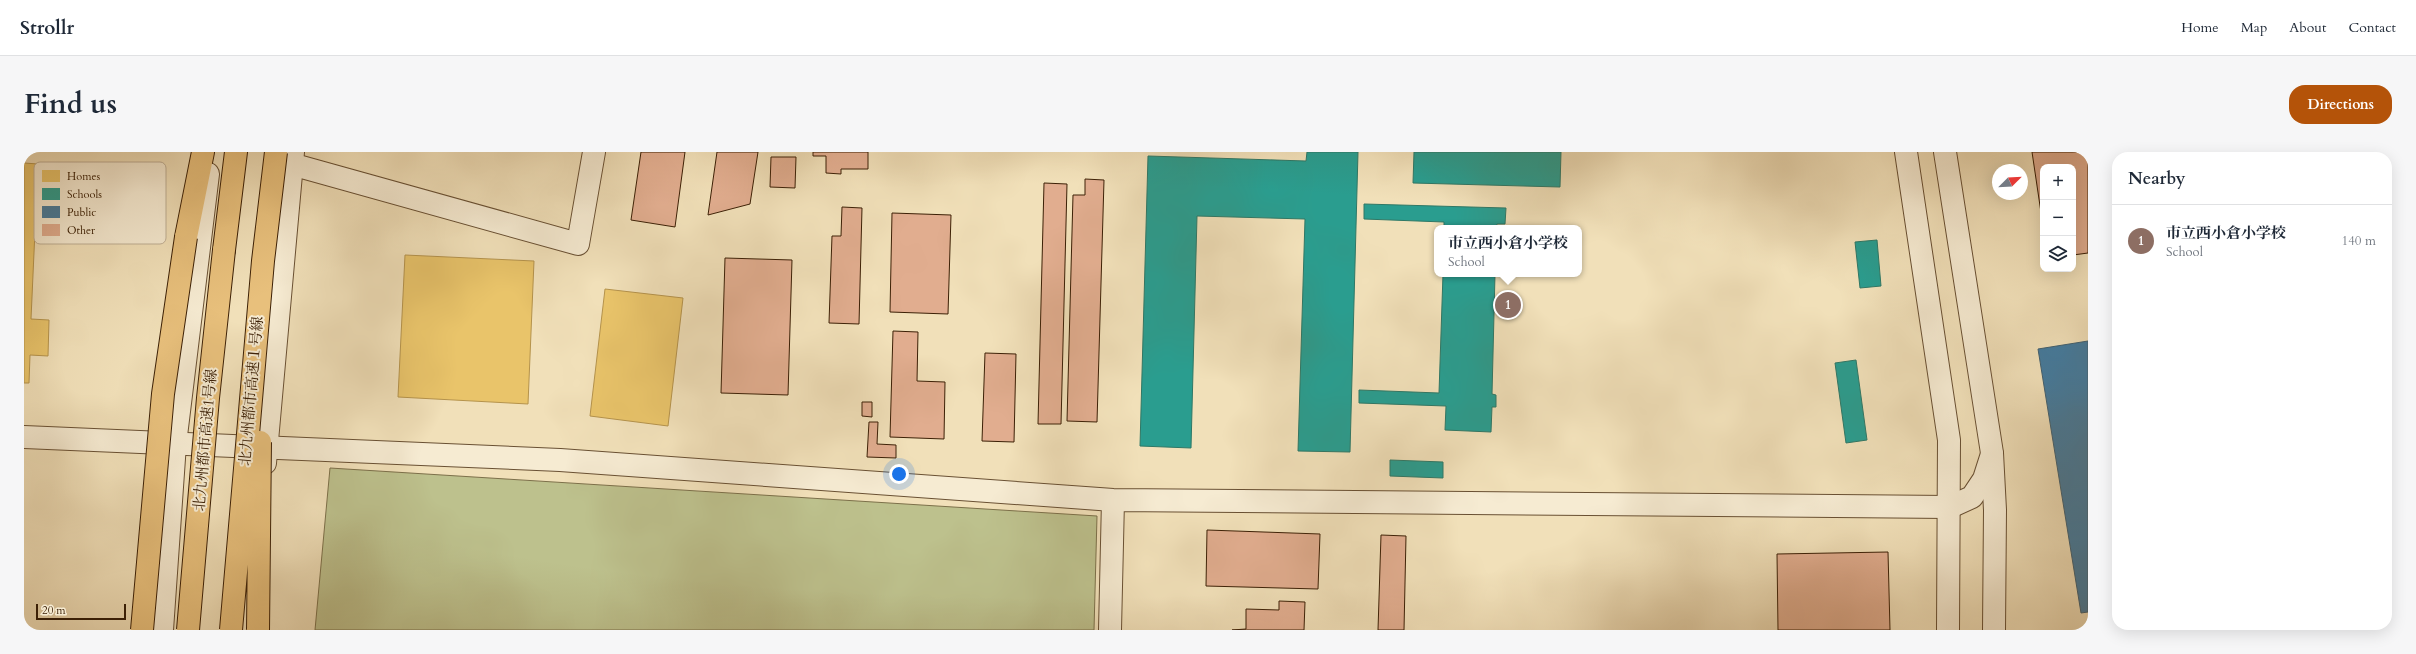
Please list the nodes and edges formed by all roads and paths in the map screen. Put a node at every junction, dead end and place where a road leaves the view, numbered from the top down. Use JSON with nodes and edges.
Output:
{"nodes":[{"id":1,"x":204,"y":152,"type":"edge"},
{"id":2,"x":210,"y":152,"type":"edge"},
{"id":3,"x":236,"y":152,"type":"edge"},
{"id":4,"x":594,"y":152,"type":"edge"},
{"id":5,"x":1906,"y":152,"type":"edge"},
{"id":6,"x":1945,"y":152,"type":"edge"},
{"id":7,"x":286,"y":156,"type":"edge"},
{"id":8,"x":263,"y":261,"type":"junction"},
{"id":9,"x":24,"y":437,"type":"edge"},
{"id":10,"x":175,"y":444,"type":"junction"},
{"id":11,"x":266,"y":449,"type":"junction"},
{"id":12,"x":1992,"y":453,"type":"junction"},
{"id":13,"x":1113,"y":500,"type":"junction"},
{"id":14,"x":1950,"y":508,"type":"junction"},
{"id":15,"x":142,"y":630,"type":"edge"},
{"id":16,"x":162,"y":630,"type":"edge"},
{"id":17,"x":188,"y":630,"type":"edge"},
{"id":18,"x":231,"y":630,"type":"edge"},
{"id":19,"x":251,"y":630,"type":"edge"},
{"id":20,"x":258,"y":630,"type":"edge"},
{"id":21,"x":1110,"y":630,"type":"edge"},
{"id":22,"x":1948,"y":630,"type":"edge"},
{"id":23,"x":1994,"y":630,"type":"edge"}],
"edges":[{"from":1,"to":15,"type":"highway","bridge":true},
{"from":2,"to":10,"type":"street"},
{"from":3,"to":17,"type":"highway","name":"北九州都市高速1号線","bridge":true},
{"from":4,"to":7,"type":"street"},
{"from":5,"to":14,"type":"street"},
{"from":6,"to":12,"type":"street"},
{"from":7,"to":8,"type":"highway","name":"北九州都市高速１号線","bridge":true},
{"from":7,"to":11,"type":"street"},
{"from":8,"to":18,"type":"highway","name":"北九州都市高速１号線","bridge":true},
{"from":8,"to":20,"type":"highway","bridge":true},
{"from":9,"to":10,"type":"street"},
{"from":10,"to":11,"type":"street"},
{"from":10,"to":16,"type":"street"},
{"from":11,"to":13,"type":"street"},
{"from":11,"to":19,"type":"street"},
{"from":12,"to":14,"type":"street"},
{"from":12,"to":23,"type":"street"},
{"from":13,"to":14,"type":"street"},
{"from":13,"to":21,"type":"street"},
{"from":14,"to":22,"type":"street"}]}
